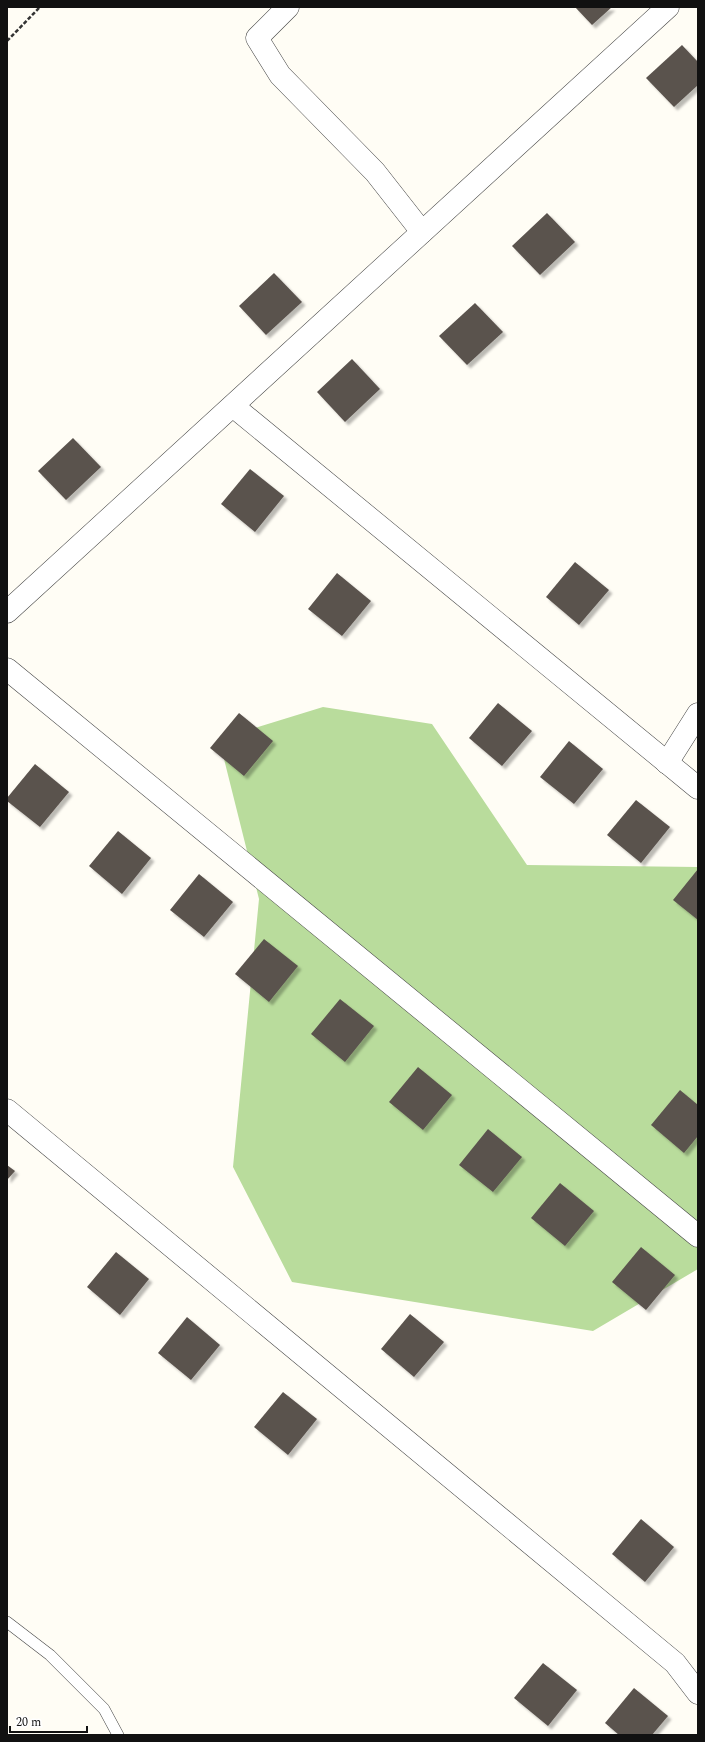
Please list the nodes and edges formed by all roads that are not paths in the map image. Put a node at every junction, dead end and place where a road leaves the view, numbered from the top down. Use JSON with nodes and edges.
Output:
{"nodes":[{"id":1,"x":288,"y":7,"type":"edge"},
{"id":2,"x":668,"y":7,"type":"edge"},
{"id":3,"x":422,"y":232,"type":"junction"},
{"id":4,"x":233,"y":406,"type":"junction"},
{"id":5,"x":7,"y":612,"type":"edge"},
{"id":6,"x":7,"y":669,"type":"edge"},
{"id":7,"x":698,"y":714,"type":"edge"},
{"id":8,"x":668,"y":763,"type":"junction"},
{"id":9,"x":698,"y":788,"type":"edge"},
{"id":10,"x":7,"y":1110,"type":"edge"},
{"id":11,"x":698,"y":1236,"type":"edge"},
{"id":12,"x":7,"y":1622,"type":"edge"},
{"id":13,"x":698,"y":1693,"type":"edge"},
{"id":14,"x":118,"y":1735,"type":"edge"}],
"edges":[{"from":1,"to":3,"type":"street"},
{"from":2,"to":3,"type":"street"},
{"from":3,"to":4,"type":"street"},
{"from":4,"to":5,"type":"street"},
{"from":4,"to":8,"type":"street"},
{"from":6,"to":11,"type":"street"},
{"from":7,"to":8,"type":"street"},
{"from":8,"to":9,"type":"street"},
{"from":10,"to":13,"type":"street"},
{"from":12,"to":14,"type":"lane"}]}
